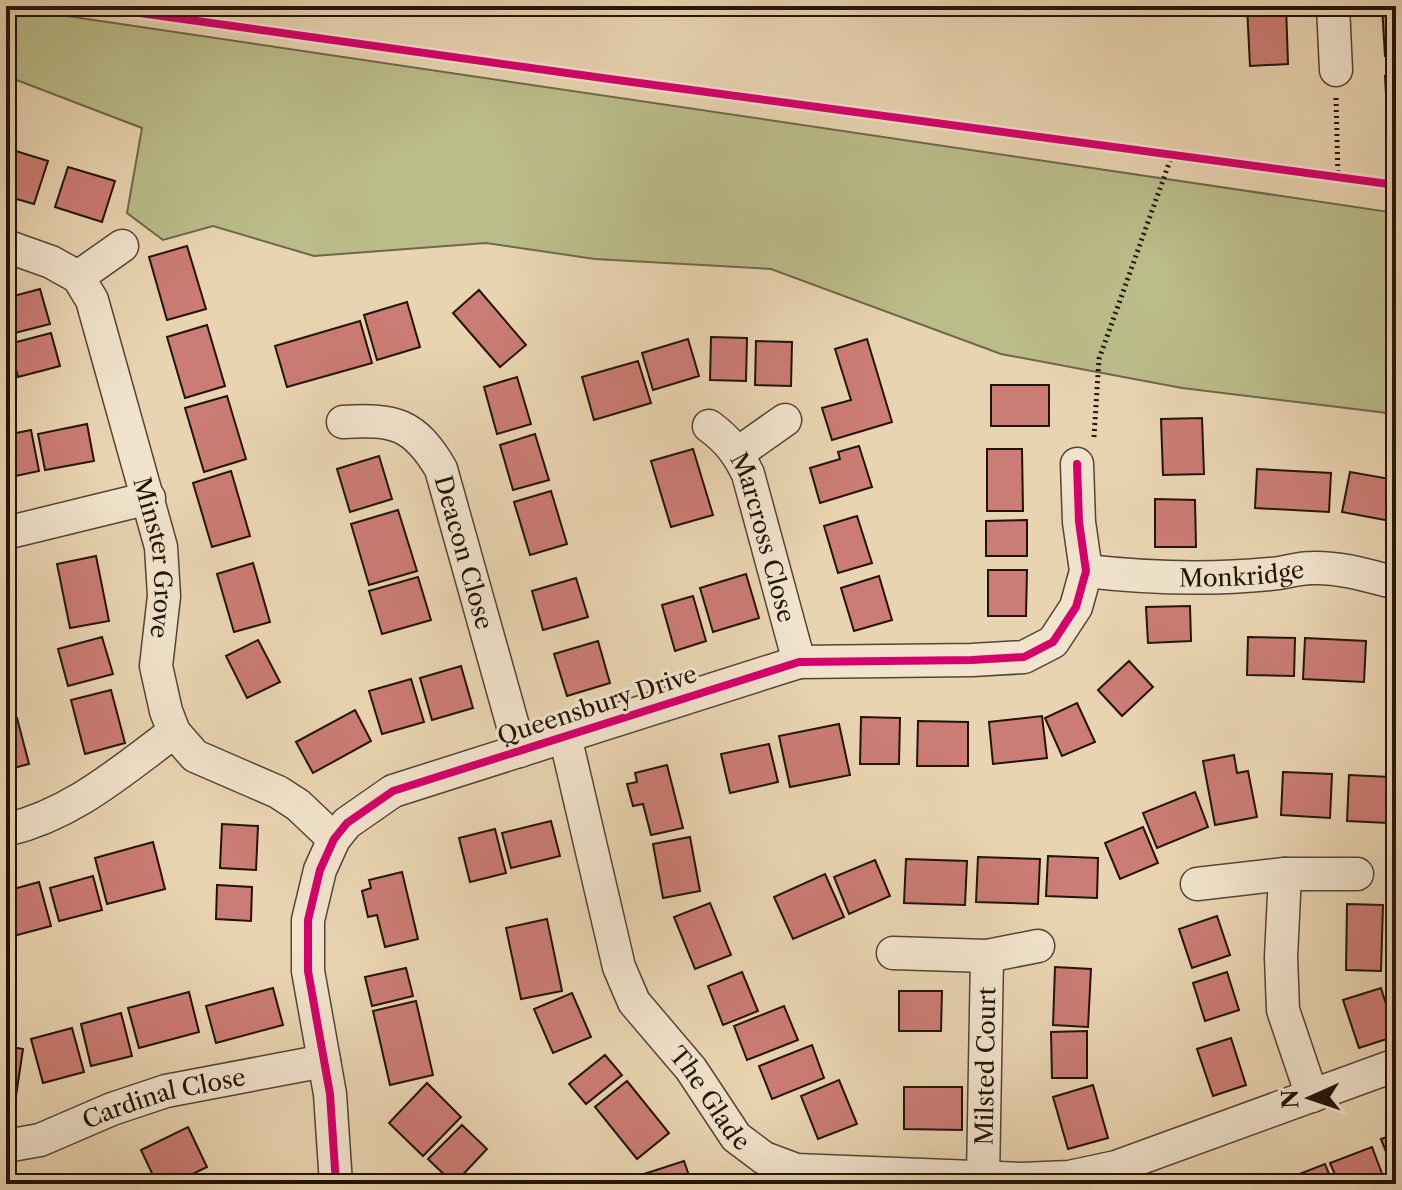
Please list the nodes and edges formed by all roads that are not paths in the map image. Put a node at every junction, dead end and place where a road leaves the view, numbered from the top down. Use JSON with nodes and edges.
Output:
{"nodes":[{"id":1,"x":1333,"y":6,"type":"edge"},
{"id":2,"x":1336,"y":70,"type":"road end"},
{"id":3,"x":6,"y":246,"type":"edge"},
{"id":4,"x":122,"y":246,"type":"dead end"},
{"id":5,"x":78,"y":277,"type":"junction"},
{"id":6,"x":785,"y":420,"type":"dead end"},
{"id":7,"x":343,"y":422,"type":"dead end"},
{"id":8,"x":709,"y":426,"type":"dead end"},
{"id":9,"x":738,"y":453,"type":"junction"},
{"id":10,"x":1077,"y":464,"type":"road end"},
{"id":11,"x":149,"y":498,"type":"junction"},
{"id":12,"x":6,"y":533,"type":"edge"},
{"id":13,"x":1086,"y":571,"type":"junction"},
{"id":14,"x":1396,"y":583,"type":"edge"},
{"id":15,"x":799,"y":662,"type":"junction"},
{"id":16,"x":174,"y":732,"type":"junction"},
{"id":17,"x":565,"y":736,"type":"junction"},
{"id":18,"x":520,"y":751,"type":"junction"},
{"id":19,"x":6,"y":830,"type":"edge"},
{"id":20,"x":334,"y":839,"type":"junction"},
{"id":21,"x":1285,"y":874,"type":"junction"},
{"id":22,"x":1357,"y":874,"type":"dead end"},
{"id":23,"x":1197,"y":884,"type":"dead end"},
{"id":24,"x":1038,"y":946,"type":"dead end"},
{"id":25,"x":893,"y":953,"type":"dead end"},
{"id":26,"x":987,"y":956,"type":"junction"},
{"id":27,"x":324,"y":1061,"type":"junction"},
{"id":28,"x":1396,"y":1065,"type":"edge"},
{"id":29,"x":1312,"y":1096,"type":"junction"},
{"id":30,"x":6,"y":1146,"type":"edge"},
{"id":31,"x":983,"y":1178,"type":"junction"},
{"id":32,"x":336,"y":1184,"type":"edge"}],
"edges":[{"from":1,"to":2,"type":"street"},
{"from":3,"to":5,"type":"street"},
{"from":4,"to":5,"type":"street"},
{"from":5,"to":11,"type":"street","name":"Minster Grove"},
{"from":6,"to":9,"type":"street"},
{"from":7,"to":18,"type":"street","name":"Deacon Close"},
{"from":8,"to":9,"type":"street","name":"Marcross Close"},
{"from":9,"to":15,"type":"street","name":"Marcross Close"},
{"from":10,"to":13,"type":"street","name":"Queensbury Drive"},
{"from":11,"to":12,"type":"street"},
{"from":11,"to":16,"type":"street","name":"Minster Grove"},
{"from":13,"to":14,"type":"street","name":"Monkridge"},
{"from":13,"to":15,"type":"street","name":"Queensbury Drive"},
{"from":15,"to":17,"type":"street","name":"Queensbury Drive"},
{"from":16,"to":19,"type":"street"},
{"from":16,"to":20,"type":"street","name":"Minster Grove"},
{"from":17,"to":18,"type":"street","name":"Queensbury Drive"},
{"from":17,"to":31,"type":"street","name":"The Glade"},
{"from":18,"to":20,"type":"street","name":"Queensbury Drive"},
{"from":20,"to":27,"type":"street","name":"Queensbury Drive"},
{"from":21,"to":22,"type":"street"},
{"from":21,"to":23,"type":"street"},
{"from":21,"to":29,"type":"street"},
{"from":24,"to":26,"type":"street"},
{"from":25,"to":26,"type":"street"},
{"from":26,"to":31,"type":"street","name":"Milsted Court"},
{"from":27,"to":30,"type":"street","name":"Cardinal Close"},
{"from":27,"to":32,"type":"street","name":"Queensbury Drive"},
{"from":28,"to":29,"type":"street","name":"The Glade"},
{"from":29,"to":31,"type":"street","name":"The Glade"}]}
